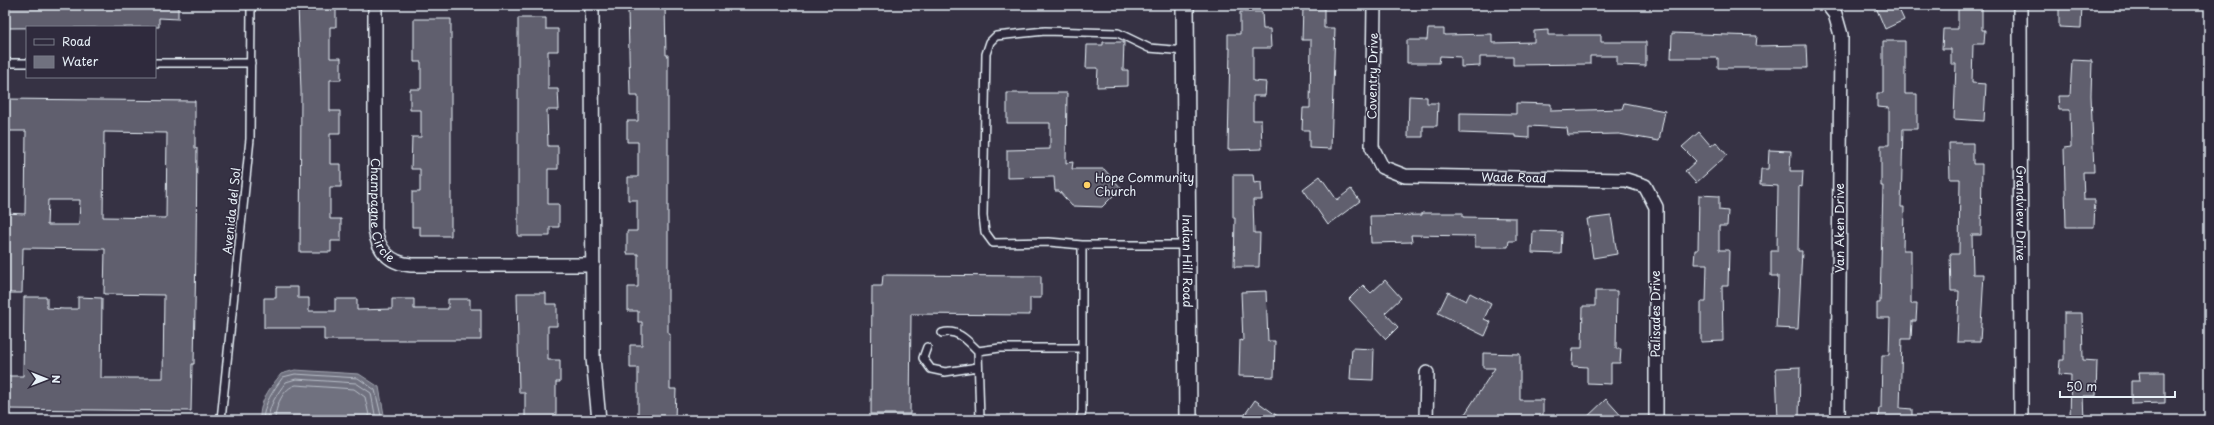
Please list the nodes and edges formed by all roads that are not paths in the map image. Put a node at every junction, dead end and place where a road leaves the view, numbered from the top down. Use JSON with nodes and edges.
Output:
{"nodes":[{"id":1,"x":251,"y":5,"type":"edge"},
{"id":2,"x":375,"y":5,"type":"edge"},
{"id":3,"x":592,"y":5,"type":"edge"},
{"id":4,"x":1185,"y":5,"type":"edge"},
{"id":5,"x":1374,"y":5,"type":"edge"},
{"id":6,"x":1828,"y":5,"type":"edge"},
{"id":7,"x":2020,"y":5,"type":"edge"},
{"id":8,"x":1185,"y":51,"type":"junction"},
{"id":9,"x":251,"y":62,"type":"junction"},
{"id":10,"x":5,"y":63,"type":"edge"},
{"id":11,"x":26,"y":63,"type":"edge"},
{"id":12,"x":156,"y":63,"type":"edge"},
{"id":13,"x":1372,"y":147,"type":"joint"},
{"id":14,"x":1656,"y":207,"type":"joint"},
{"id":15,"x":1187,"y":245,"type":"junction"},
{"id":16,"x":1082,"y":246,"type":"junction"},
{"id":17,"x":593,"y":265,"type":"junction"},
{"id":18,"x":942,"y":333,"type":"dead end"},
{"id":19,"x":927,"y":347,"type":"dead end"},
{"id":20,"x":1082,"y":348,"type":"junction"},
{"id":21,"x":978,"y":351,"type":"junction"},
{"id":22,"x":978,"y":367,"type":"junction"},
{"id":23,"x":1427,"y":373,"type":"dead end"},
{"id":24,"x":221,"y":420,"type":"edge"},
{"id":25,"x":599,"y":420,"type":"edge"},
{"id":26,"x":980,"y":420,"type":"edge"},
{"id":27,"x":1080,"y":420,"type":"edge"},
{"id":28,"x":1188,"y":420,"type":"edge"},
{"id":29,"x":1426,"y":420,"type":"edge"},
{"id":30,"x":1656,"y":420,"type":"edge"},
{"id":31,"x":1838,"y":420,"type":"edge"},
{"id":32,"x":2021,"y":420,"type":"edge"}],
"edges":[{"from":1,"to":9,"type":"lane","name":"Avenida del Sol"},
{"from":2,"to":17,"type":"street","name":"Champagne Circle"},
{"from":3,"to":17,"type":"street"},
{"from":4,"to":8,"type":"street","name":"Indian Hill Road"},
{"from":5,"to":13,"type":"street","name":"Coventry Drive"},
{"from":6,"to":31,"type":"street","name":"Van Aken Drive"},
{"from":7,"to":32,"type":"street","name":"Grandview Drive"},
{"from":8,"to":15,"type":"street","name":"Indian Hill Road"},
{"from":8,"to":16,"type":"lane"},
{"from":9,"to":12,"type":"lane"},
{"from":9,"to":24,"type":"lane","name":"Avenida del Sol"},
{"from":10,"to":11,"type":"lane"},
{"from":13,"to":14,"type":"street","name":"Wade Road"},
{"from":14,"to":30,"type":"street","name":"Palisades Drive"},
{"from":15,"to":16,"type":"lane"},
{"from":15,"to":28,"type":"street","name":"Indian Hill Road"},
{"from":16,"to":20,"type":"lane"},
{"from":17,"to":25,"type":"street"},
{"from":18,"to":21,"type":"lane"},
{"from":19,"to":22,"type":"lane"},
{"from":20,"to":21,"type":"lane"},
{"from":20,"to":27,"type":"lane"},
{"from":21,"to":22,"type":"lane"},
{"from":22,"to":26,"type":"lane"},
{"from":23,"to":29,"type":"street"}]}
